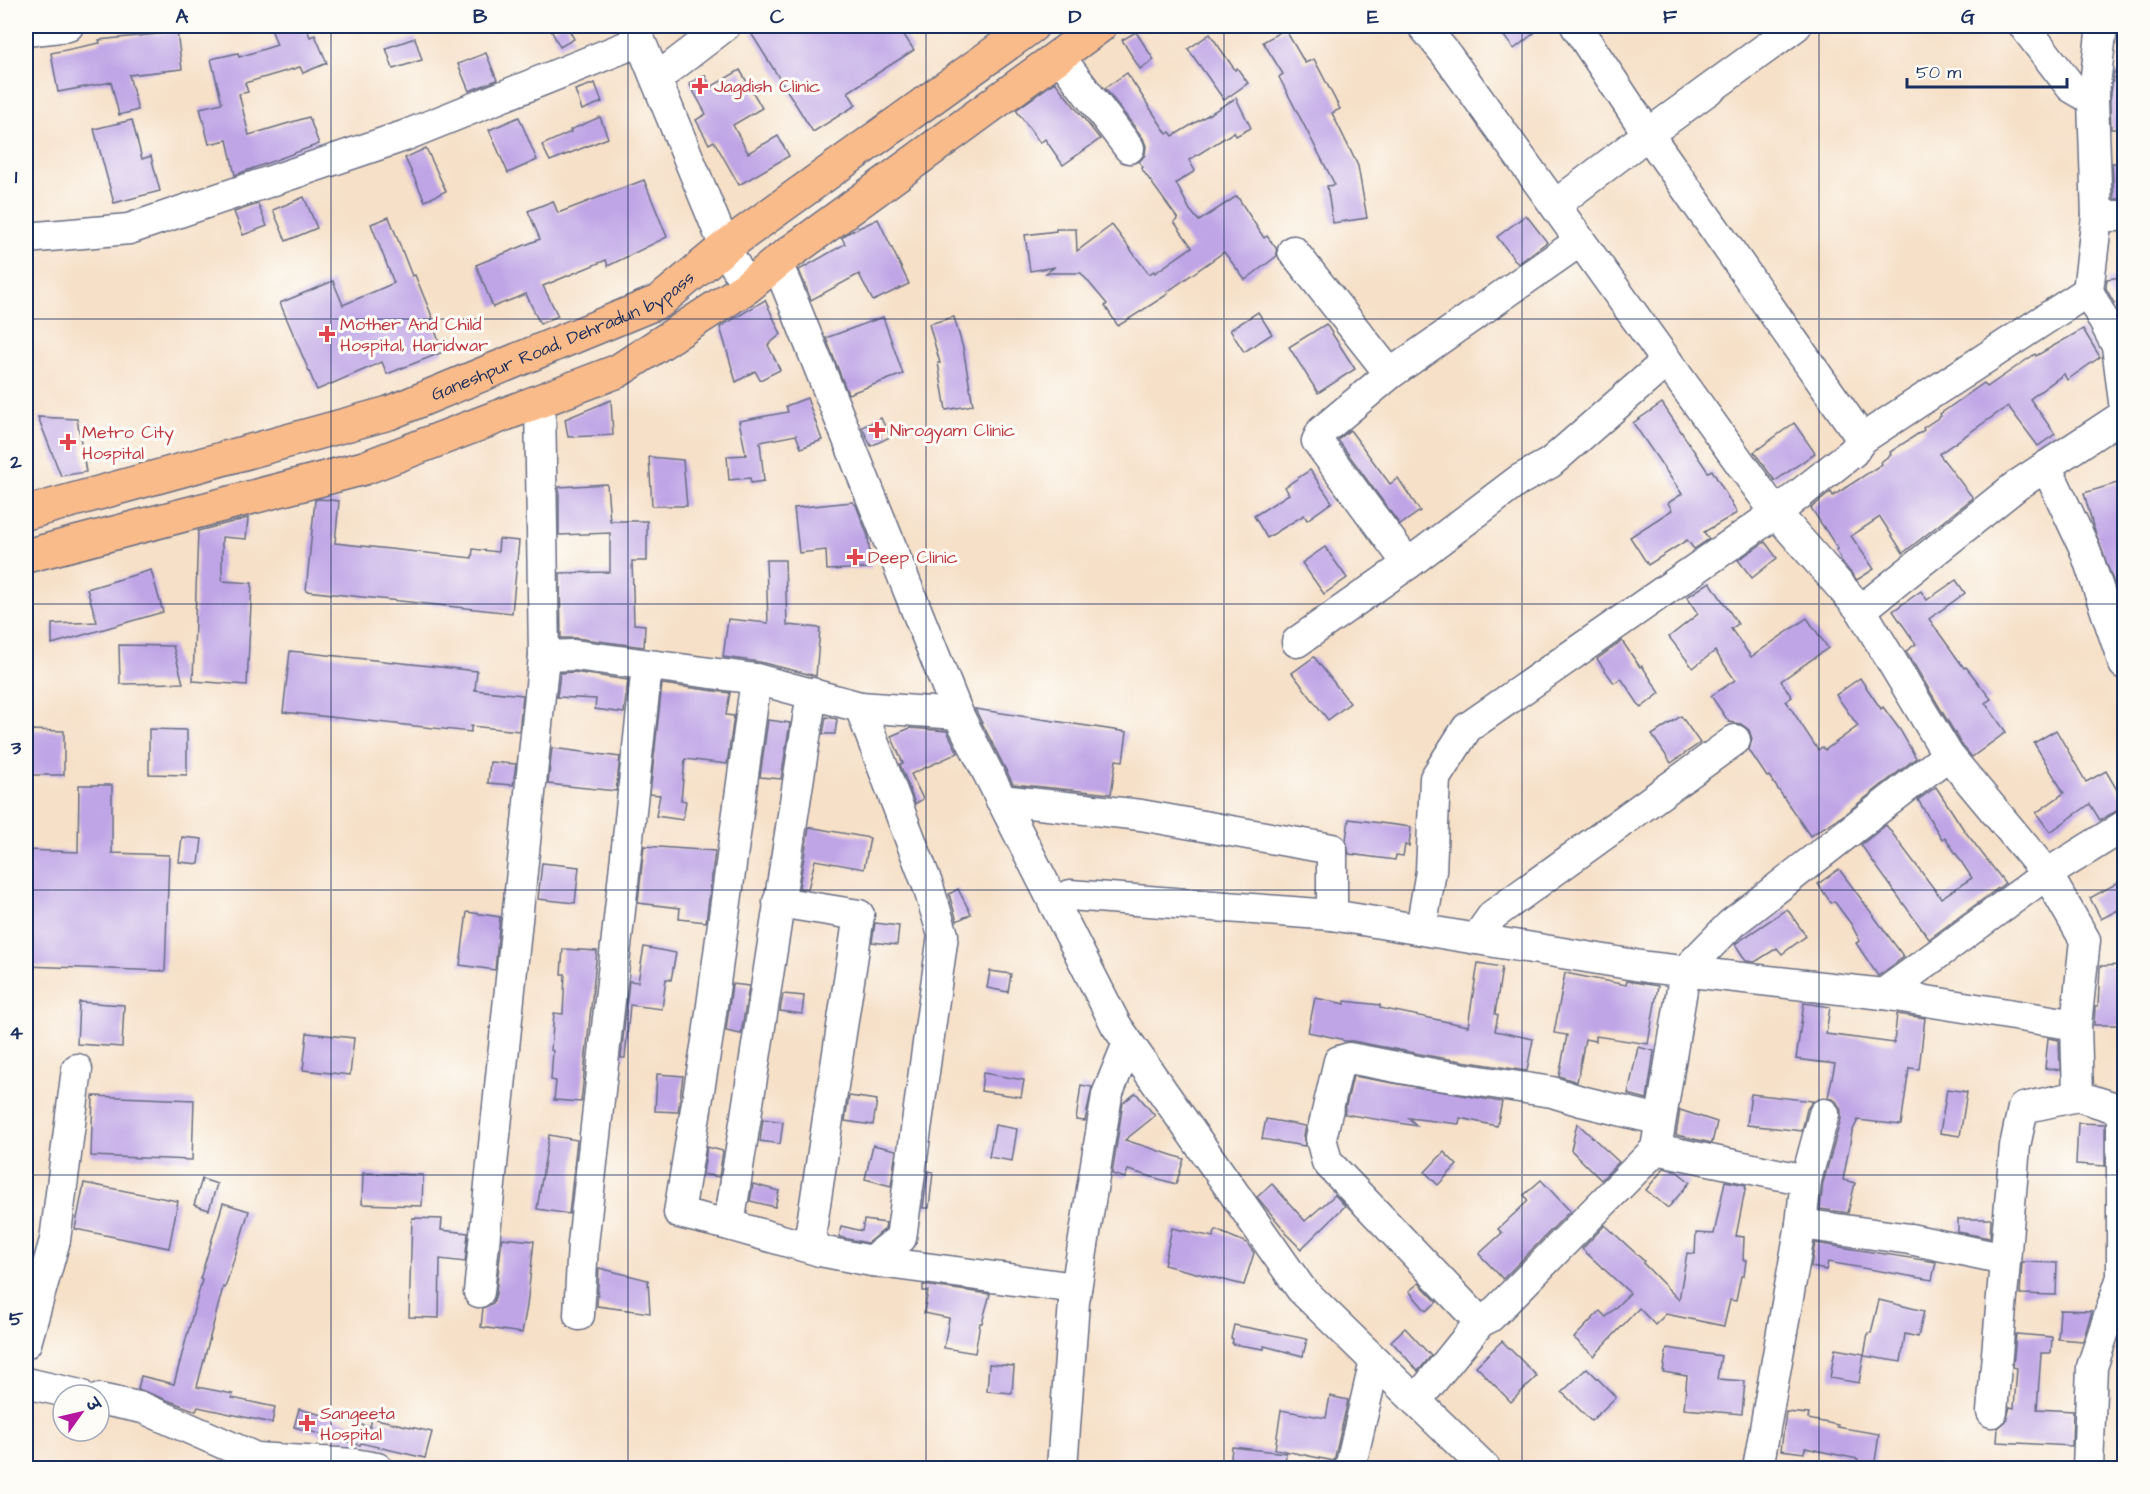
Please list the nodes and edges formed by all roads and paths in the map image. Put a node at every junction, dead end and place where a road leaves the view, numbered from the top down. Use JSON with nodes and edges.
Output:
{"nodes":[{"id":1,"x":68,"y":26,"type":"edge"},
{"id":2,"x":725,"y":26,"type":"edge"},
{"id":3,"x":1032,"y":26,"type":"edge"},
{"id":4,"x":1100,"y":26,"type":"edge"},
{"id":5,"x":1423,"y":26,"type":"edge"},
{"id":6,"x":1796,"y":26,"type":"edge"},
{"id":7,"x":2024,"y":26,"type":"edge"},
{"id":8,"x":2102,"y":26,"type":"edge"},
{"id":9,"x":1583,"y":28,"type":"edge"},
{"id":10,"x":26,"y":31,"type":"edge"},
{"id":11,"x":637,"y":33,"type":"edge"},
{"id":12,"x":1059,"y":56,"type":"junction"},
{"id":13,"x":656,"y":79,"type":"junction"},
{"id":14,"x":2093,"y":100,"type":"junction"},
{"id":15,"x":1648,"y":134,"type":"junction"},
{"id":16,"x":1129,"y":148,"type":"dead end"},
{"id":17,"x":1554,"y":206,"type":"junction"},
{"id":18,"x":2111,"y":216,"type":"edge"},
{"id":19,"x":26,"y":237,"type":"edge"},
{"id":20,"x":1580,"y":241,"type":"junction"},
{"id":21,"x":725,"y":247,"type":"junction"},
{"id":22,"x":1293,"y":251,"type":"dead end"},
{"id":23,"x":777,"y":262,"type":"junction"},
{"id":24,"x":747,"y":287,"type":"junction"},
{"id":25,"x":2088,"y":291,"type":"junction"},
{"id":26,"x":1667,"y":361,"type":"junction"},
{"id":27,"x":1390,"y":374,"type":"junction"},
{"id":28,"x":540,"y":400,"type":"junction"},
{"id":29,"x":2124,"y":402,"type":"edge"},
{"id":30,"x":2124,"y":415,"type":"edge"},
{"id":31,"x":1862,"y":440,"type":"junction"},
{"id":32,"x":2046,"y":466,"type":"junction"},
{"id":33,"x":26,"y":513,"type":"edge"},
{"id":34,"x":1776,"y":513,"type":"junction"},
{"id":35,"x":26,"y":556,"type":"edge"},
{"id":36,"x":1408,"y":564,"type":"junction"},
{"id":37,"x":1862,"y":610,"type":"junction"},
{"id":38,"x":1297,"y":642,"type":"dead end"},
{"id":39,"x":544,"y":656,"type":"junction"},
{"id":40,"x":2124,"y":664,"type":"edge"},
{"id":41,"x":647,"y":666,"type":"junction"},
{"id":42,"x":756,"y":679,"type":"junction"},
{"id":43,"x":812,"y":693,"type":"junction"},
{"id":44,"x":860,"y":707,"type":"junction"},
{"id":45,"x":958,"y":714,"type":"junction"},
{"id":46,"x":1735,"y":740,"type":"dead end"},
{"id":47,"x":1948,"y":755,"type":"junction"},
{"id":48,"x":1001,"y":800,"type":"junction"},
{"id":49,"x":2124,"y":826,"type":"edge"},
{"id":50,"x":2047,"y":874,"type":"junction"},
{"id":51,"x":778,"y":902,"type":"junction"},
{"id":52,"x":1055,"y":905,"type":"junction"},
{"id":53,"x":1332,"y":915,"type":"junction"},
{"id":54,"x":1421,"y":929,"type":"junction"},
{"id":55,"x":1476,"y":939,"type":"junction"},
{"id":56,"x":1685,"y":971,"type":"junction"},
{"id":57,"x":1882,"y":994,"type":"junction"},
{"id":58,"x":2076,"y":1025,"type":"junction"},
{"id":59,"x":1128,"y":1043,"type":"junction"},
{"id":60,"x":77,"y":1069,"type":"dead end"},
{"id":61,"x":2078,"y":1096,"type":"junction"},
{"id":62,"x":2123,"y":1110,"type":"edge"},
{"id":63,"x":1824,"y":1114,"type":"dead end"},
{"id":64,"x":1658,"y":1134,"type":"junction"},
{"id":65,"x":1806,"y":1180,"type":"junction"},
{"id":66,"x":1801,"y":1224,"type":"junction"},
{"id":67,"x":729,"y":1225,"type":"junction"},
{"id":68,"x":819,"y":1251,"type":"junction"},
{"id":69,"x":2005,"y":1259,"type":"junction"},
{"id":70,"x":873,"y":1261,"type":"junction"},
{"id":71,"x":1076,"y":1288,"type":"junction"},
{"id":72,"x":479,"y":1292,"type":"dead end"},
{"id":73,"x":579,"y":1315,"type":"dead end"},
{"id":74,"x":1480,"y":1322,"type":"junction"},
{"id":75,"x":26,"y":1342,"type":"edge"},
{"id":76,"x":1375,"y":1361,"type":"junction"},
{"id":77,"x":26,"y":1383,"type":"edge"},
{"id":78,"x":51,"y":1389,"type":"edge"},
{"id":79,"x":1416,"y":1401,"type":"junction"},
{"id":80,"x":111,"y":1402,"type":"edge"},
{"id":81,"x":1992,"y":1412,"type":"dead end"},
{"id":82,"x":262,"y":1463,"type":"edge"},
{"id":83,"x":377,"y":1468,"type":"edge"},
{"id":84,"x":1062,"y":1468,"type":"edge"},
{"id":85,"x":1350,"y":1468,"type":"edge"},
{"id":86,"x":1485,"y":1468,"type":"edge"},
{"id":87,"x":1758,"y":1468,"type":"edge"},
{"id":88,"x":2088,"y":1468,"type":"edge"}],
"edges":[{"from":1,"to":10,"type":"street"},
{"from":2,"to":13,"type":"street"},
{"from":3,"to":21,"type":"main road","name":"Ganeshpur Road, Dehradun bypass"},
{"from":4,"to":12,"type":"main road"},
{"from":5,"to":17,"type":"street"},
{"from":6,"to":15,"type":"street"},
{"from":7,"to":14,"type":"street"},
{"from":8,"to":14,"type":"street"},
{"from":9,"to":15,"type":"street"},
{"from":11,"to":13,"type":"street"},
{"from":11,"to":19,"type":"street"},
{"from":12,"to":16,"type":"street"},
{"from":12,"to":23,"type":"main road"},
{"from":13,"to":21,"type":"street"},
{"from":14,"to":18,"type":"street"},
{"from":15,"to":17,"type":"street"},
{"from":15,"to":31,"type":"street"},
{"from":17,"to":20,"type":"street"},
{"from":18,"to":25,"type":"street"},
{"from":20,"to":26,"type":"street"},
{"from":20,"to":27,"type":"street"},
{"from":21,"to":24,"type":"street"},
{"from":21,"to":33,"type":"main road","name":"Ganeshpur Road, Dehradun bypass"},
{"from":22,"to":27,"type":"street"},
{"from":23,"to":24,"type":"main road"},
{"from":23,"to":45,"type":"street"},
{"from":24,"to":28,"type":"main road"},
{"from":25,"to":29,"type":"street"},
{"from":25,"to":31,"type":"street"},
{"from":26,"to":34,"type":"street"},
{"from":26,"to":36,"type":"street"},
{"from":27,"to":36,"type":"street"},
{"from":28,"to":35,"type":"main road"},
{"from":28,"to":39,"type":"street"},
{"from":30,"to":32,"type":"street"},
{"from":31,"to":34,"type":"street"},
{"from":32,"to":37,"type":"street"},
{"from":32,"to":40,"type":"street"},
{"from":34,"to":37,"type":"street"},
{"from":34,"to":54,"type":"street"},
{"from":36,"to":38,"type":"street"},
{"from":37,"to":47,"type":"street"},
{"from":39,"to":41,"type":"street"},
{"from":39,"to":72,"type":"street"},
{"from":41,"to":42,"type":"street"},
{"from":41,"to":73,"type":"street"},
{"from":42,"to":43,"type":"street"},
{"from":42,"to":67,"type":"street"},
{"from":43,"to":44,"type":"street"},
{"from":43,"to":51,"type":"street"},
{"from":44,"to":45,"type":"street"},
{"from":44,"to":70,"type":"street"},
{"from":45,"to":48,"type":"street"},
{"from":46,"to":55,"type":"street"},
{"from":47,"to":50,"type":"street"},
{"from":47,"to":56,"type":"street"},
{"from":48,"to":52,"type":"street"},
{"from":48,"to":53,"type":"street"},
{"from":49,"to":50,"type":"street"},
{"from":50,"to":57,"type":"street"},
{"from":50,"to":58,"type":"street"},
{"from":51,"to":67,"type":"street"},
{"from":51,"to":68,"type":"street"},
{"from":52,"to":53,"type":"street"},
{"from":52,"to":59,"type":"street"},
{"from":53,"to":54,"type":"street"},
{"from":54,"to":55,"type":"street"},
{"from":55,"to":56,"type":"street"},
{"from":56,"to":57,"type":"street"},
{"from":56,"to":64,"type":"street"},
{"from":57,"to":58,"type":"street"},
{"from":58,"to":61,"type":"street"},
{"from":59,"to":71,"type":"street"},
{"from":59,"to":76,"type":"street"},
{"from":60,"to":75,"type":"street"},
{"from":61,"to":62,"type":"street"},
{"from":61,"to":69,"type":"street"},
{"from":62,"to":88,"type":"street"},
{"from":63,"to":65,"type":"street"},
{"from":64,"to":65,"type":"street"},
{"from":64,"to":74,"type":"street"},
{"from":64,"to":74,"type":"street"},
{"from":65,"to":66,"type":"street"},
{"from":66,"to":69,"type":"street"},
{"from":66,"to":87,"type":"street"},
{"from":67,"to":68,"type":"street"},
{"from":68,"to":70,"type":"street"},
{"from":69,"to":81,"type":"street"},
{"from":70,"to":71,"type":"street"},
{"from":71,"to":84,"type":"street"},
{"from":74,"to":79,"type":"street"},
{"from":76,"to":79,"type":"street"},
{"from":76,"to":85,"type":"street"},
{"from":77,"to":78,"type":"street"},
{"from":79,"to":86,"type":"street"},
{"from":80,"to":82,"type":"street"},
{"from":82,"to":83,"type":"street"}]}
